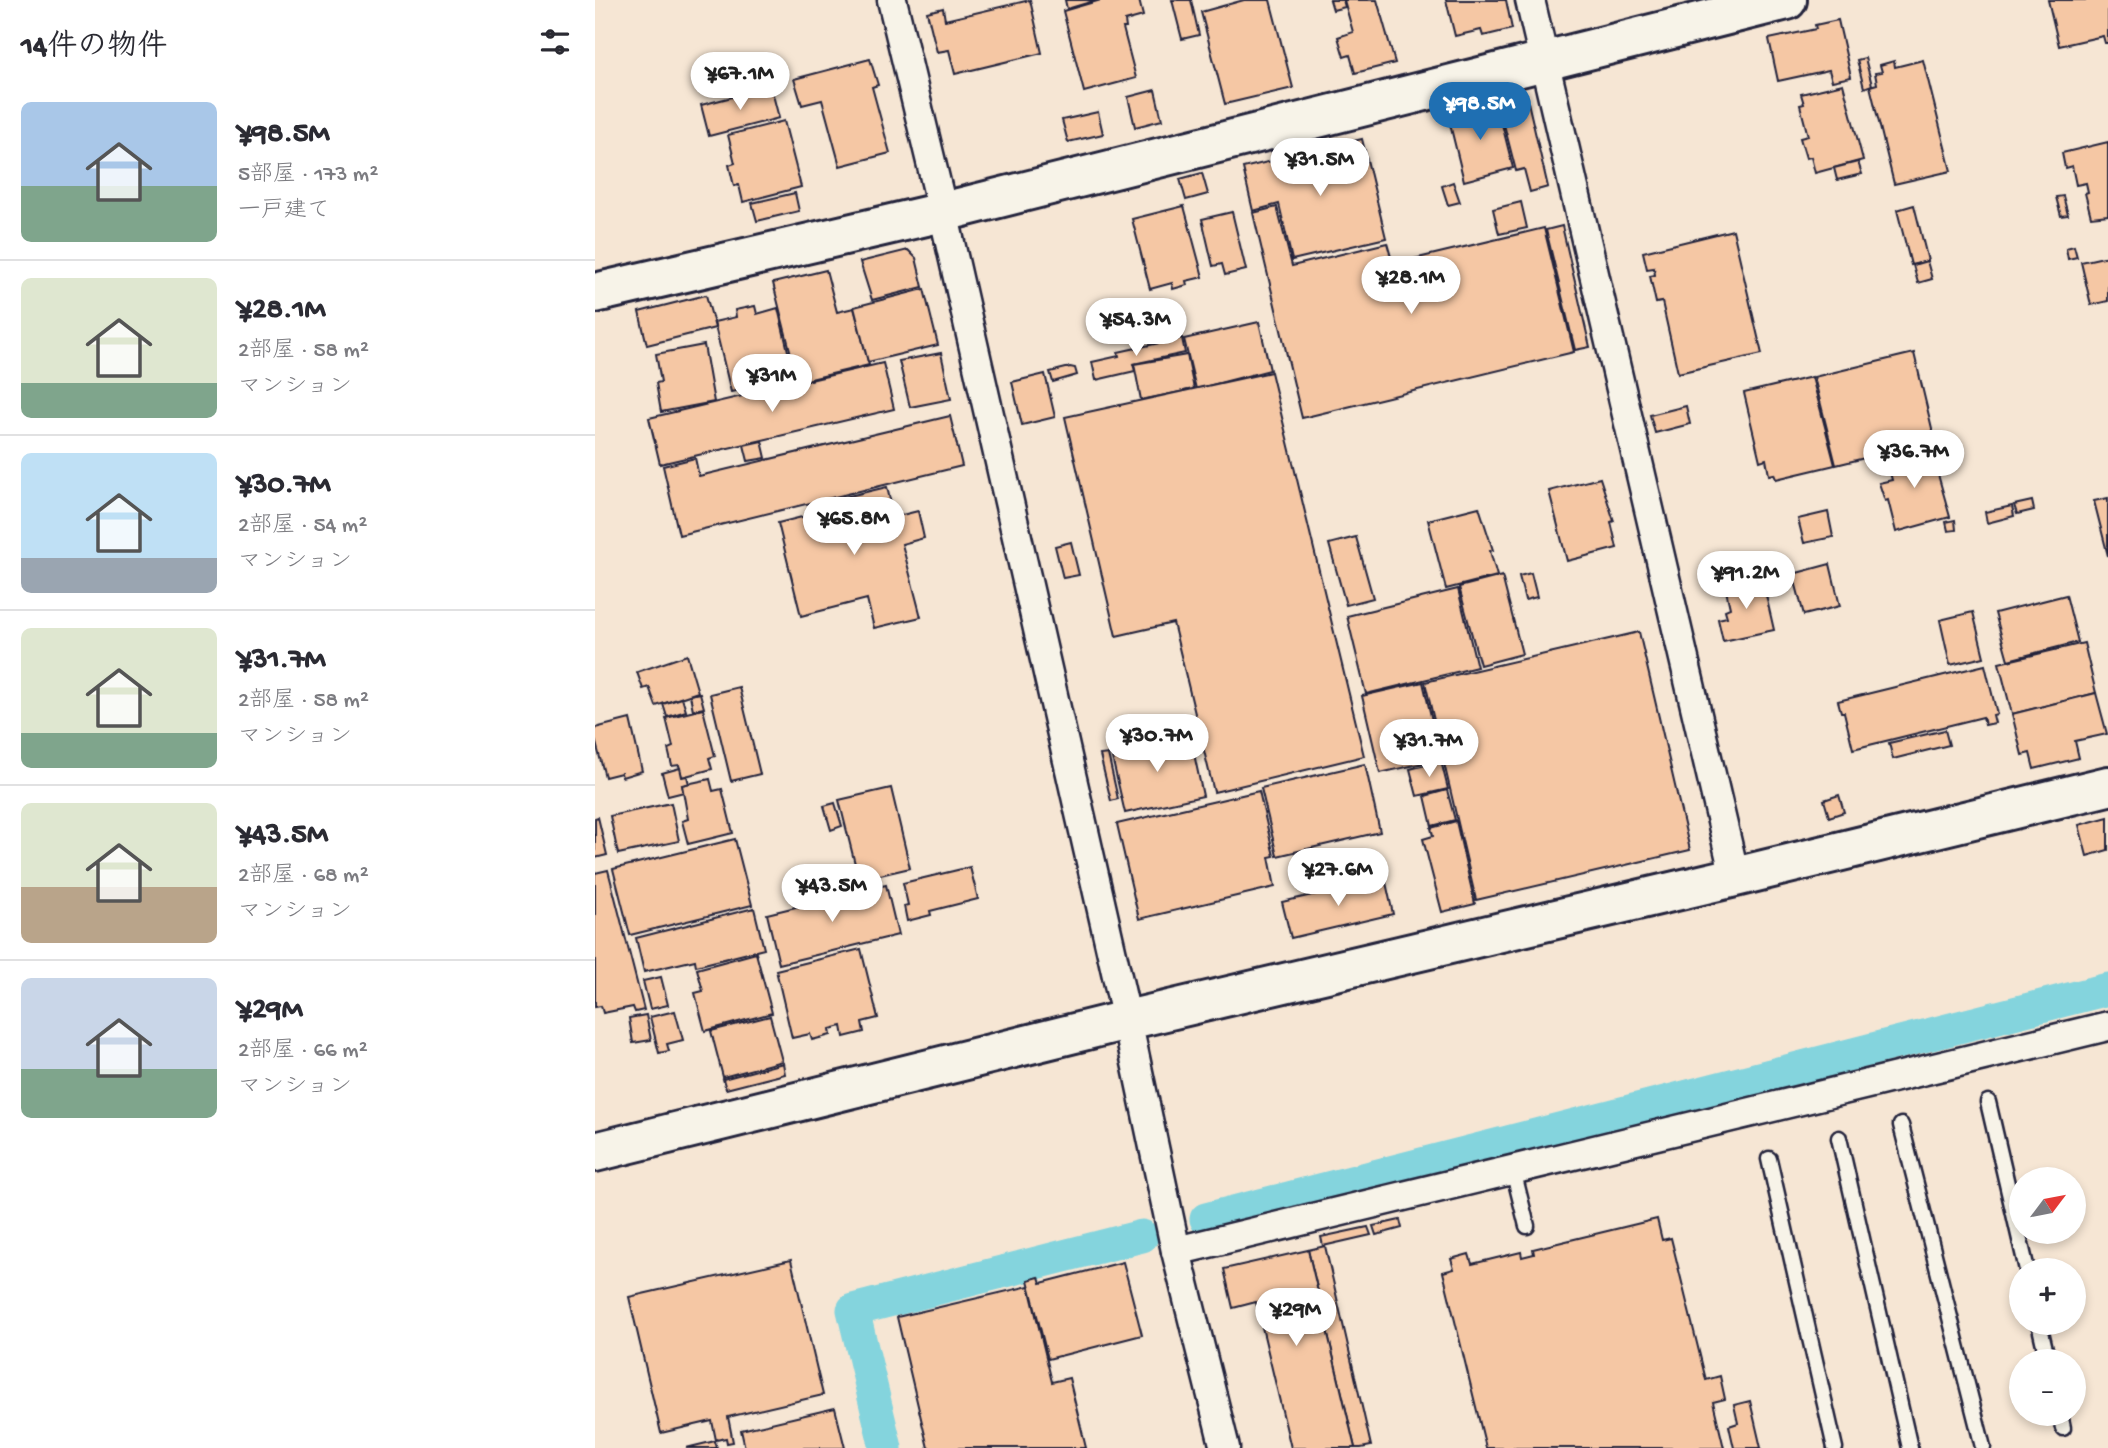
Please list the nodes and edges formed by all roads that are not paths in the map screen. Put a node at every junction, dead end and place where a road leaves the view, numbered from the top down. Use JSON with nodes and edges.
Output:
{"nodes":[{"id":1,"x":892,"y":0,"type":"edge"},
{"id":2,"x":1530,"y":0,"type":"edge"},
{"id":3,"x":1787,"y":0,"type":"edge"},
{"id":4,"x":1545,"y":60,"type":"junction"},
{"id":5,"x":943,"y":212,"type":"junction"},
{"id":6,"x":595,"y":293,"type":"edge"},
{"id":7,"x":2108,"y":786,"type":"edge"},
{"id":8,"x":1735,"y":877,"type":"junction"},
{"id":9,"x":1127,"y":1020,"type":"junction"},
{"id":10,"x":2108,"y":1026,"type":"edge"},
{"id":11,"x":1987,"y":1102,"type":"dead end"},
{"id":12,"x":1901,"y":1125,"type":"dead end"},
{"id":13,"x":1839,"y":1138,"type":"dead end"},
{"id":14,"x":595,"y":1152,"type":"edge"},
{"id":15,"x":1769,"y":1159,"type":"dead end"},
{"id":16,"x":1513,"y":1170,"type":"junction"},
{"id":17,"x":1527,"y":1226,"type":"dead end"},
{"id":18,"x":1176,"y":1251,"type":"junction"},
{"id":19,"x":2024,"y":1258,"type":"edge"},
{"id":20,"x":1983,"y":1447,"type":"edge"},
{"id":21,"x":1225,"y":1448,"type":"edge"},
{"id":22,"x":1835,"y":1448,"type":"edge"},
{"id":23,"x":1910,"y":1448,"type":"edge"}],
"edges":[{"from":1,"to":5,"type":"street"},
{"from":2,"to":4,"type":"street"},
{"from":3,"to":4,"type":"street"},
{"from":4,"to":5,"type":"street"},
{"from":4,"to":8,"type":"street"},
{"from":5,"to":6,"type":"street"},
{"from":5,"to":9,"type":"street"},
{"from":7,"to":8,"type":"street"},
{"from":8,"to":9,"type":"street"},
{"from":9,"to":14,"type":"street"},
{"from":9,"to":18,"type":"street"},
{"from":10,"to":16,"type":"street"},
{"from":11,"to":19,"type":"lane"},
{"from":12,"to":20,"type":"lane"},
{"from":13,"to":23,"type":"lane"},
{"from":15,"to":22,"type":"lane"},
{"from":16,"to":17,"type":"lane"},
{"from":16,"to":18,"type":"street"},
{"from":18,"to":21,"type":"street"}]}
